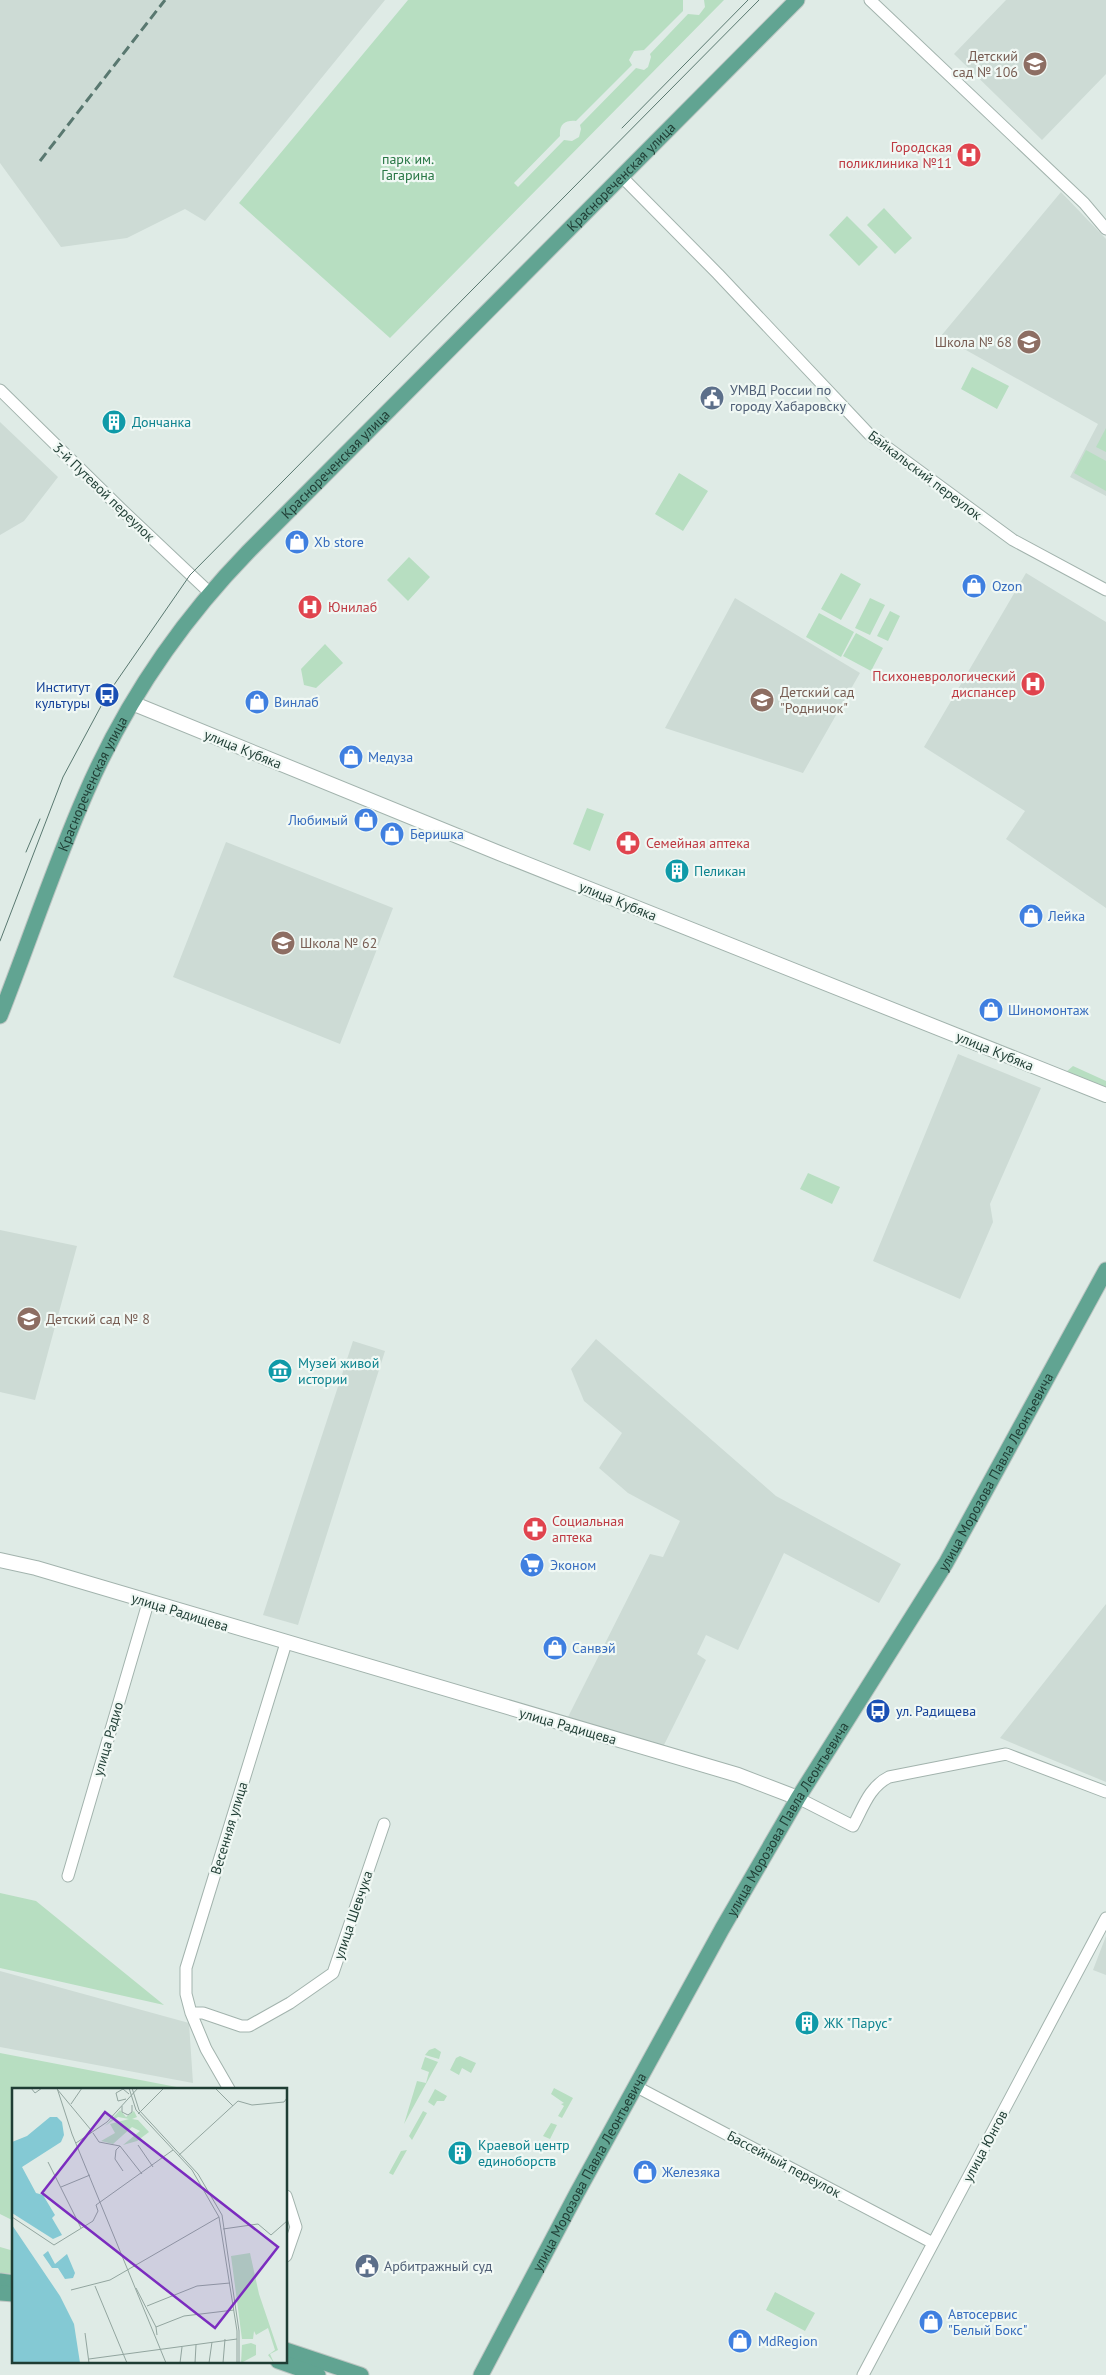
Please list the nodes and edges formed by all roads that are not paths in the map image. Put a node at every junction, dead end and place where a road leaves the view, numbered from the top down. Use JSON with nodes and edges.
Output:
{"nodes":[{"id":1,"x":796,"y":0,"type":"edge"},
{"id":2,"x":870,"y":0,"type":"edge"},
{"id":3,"x":622,"y":177,"type":"junction"},
{"id":4,"x":1106,"y":229,"type":"edge"},
{"id":5,"x":0,"y":390,"type":"edge"},
{"id":6,"x":1106,"y":590,"type":"edge"},
{"id":7,"x":210,"y":592,"type":"junction"},
{"id":8,"x":132,"y":703,"type":"junction"},
{"id":9,"x":0,"y":1016,"type":"edge"},
{"id":10,"x":1106,"y":1095,"type":"edge"},
{"id":11,"x":1106,"y":1270,"type":"edge"},
{"id":12,"x":0,"y":1560,"type":"edge"},
{"id":13,"x":148,"y":1602,"type":"junction"},
{"id":14,"x":286,"y":1643,"type":"junction"},
{"id":15,"x":1106,"y":1792,"type":"edge"},
{"id":16,"x":798,"y":1798,"type":"junction"},
{"id":17,"x":384,"y":1824,"type":"dead end"},
{"id":18,"x":68,"y":1876,"type":"dead end"},
{"id":19,"x":1106,"y":1918,"type":"edge"},
{"id":20,"x":191,"y":2013,"type":"junction"},
{"id":21,"x":635,"y":2086,"type":"junction"},
{"id":22,"x":228,"y":2088,"type":"edge"},
{"id":23,"x":288,"y":2202,"type":"edge"},
{"id":24,"x":933,"y":2243,"type":"junction"},
{"id":25,"x":288,"y":2250,"type":"edge"},
{"id":26,"x":288,"y":2351,"type":"edge"},
{"id":27,"x":281,"y":2362,"type":"edge"},
{"id":28,"x":318,"y":2375,"type":"edge"},
{"id":29,"x":361,"y":2375,"type":"edge"},
{"id":30,"x":481,"y":2375,"type":"edge"},
{"id":31,"x":863,"y":2375,"type":"edge"}],
"edges":[{"from":1,"to":3,"type":"main road","name":"Краснореченская улица"},
{"from":2,"to":4,"type":"street"},
{"from":3,"to":6,"type":"street","name":"Байкальский переулок"},
{"from":3,"to":7,"type":"main road","name":"Краснореченская улица"},
{"from":5,"to":7,"type":"street","name":"3-й Путевой переулок"},
{"from":7,"to":8,"type":"main road","name":"Краснореченская улица"},
{"from":8,"to":9,"type":"main road","name":"Краснореченская улица"},
{"from":8,"to":10,"type":"street","name":"улица Кубяка"},
{"from":11,"to":16,"type":"main road","name":"улица Морозова Павла Леонтьевича"},
{"from":12,"to":13,"type":"street","name":"улица Радищева"},
{"from":13,"to":14,"type":"street","name":"улица Радищева"},
{"from":13,"to":18,"type":"street","name":"улица Радио"},
{"from":14,"to":16,"type":"street","name":"улица Радищева"},
{"from":14,"to":20,"type":"street","name":"Весенняя улица"},
{"from":15,"to":16,"type":"street","name":"улица Радищева"},
{"from":16,"to":21,"type":"main road","name":"улица Морозова Павла Леонтьевича"},
{"from":17,"to":20,"type":"street","name":"улица Шевчука"},
{"from":19,"to":24,"type":"street","name":"улица Юнгов"},
{"from":20,"to":22,"type":"street"},
{"from":21,"to":24,"type":"street","name":"Бассейный переулок"},
{"from":21,"to":30,"type":"main road","name":"улица Морозова Павла Леонтьевича"},
{"from":23,"to":25,"type":"street"},
{"from":24,"to":31,"type":"street","name":"улица Юнгов"},
{"from":26,"to":29,"type":"main road"},
{"from":27,"to":28,"type":"main road"}]}
